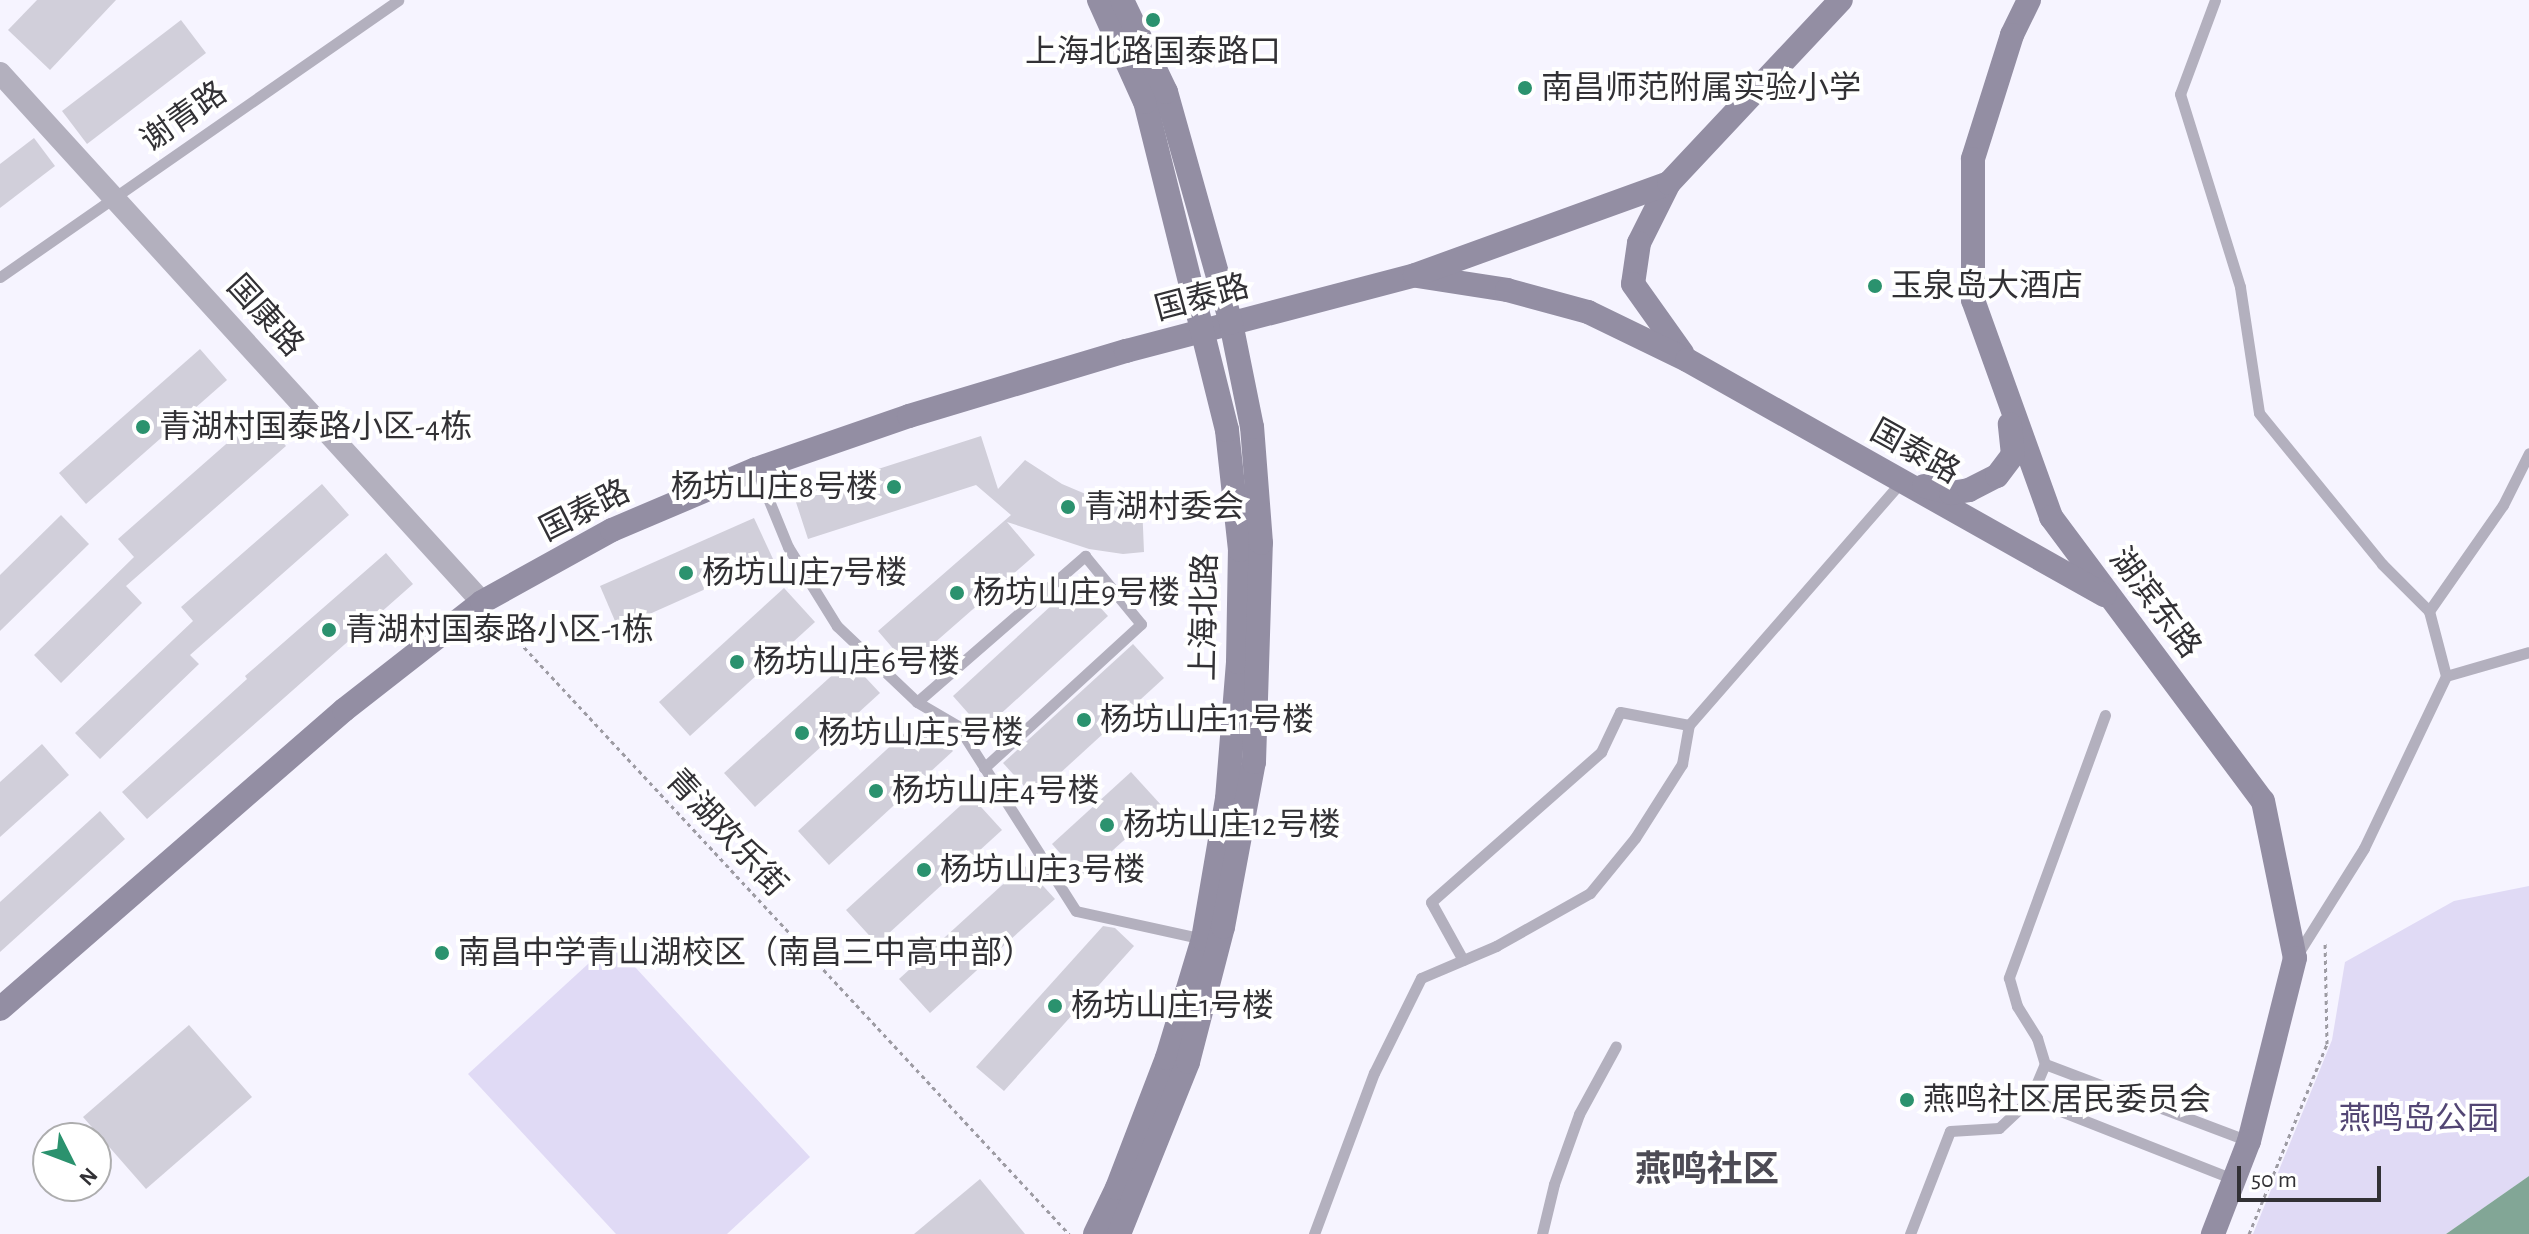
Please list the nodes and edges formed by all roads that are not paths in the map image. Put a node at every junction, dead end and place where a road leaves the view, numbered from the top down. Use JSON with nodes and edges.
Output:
{"nodes":[{"id":1,"x":398,"y":0,"type":"edge"},
{"id":2,"x":1099,"y":0,"type":"edge"},
{"id":3,"x":1122,"y":0,"type":"edge"},
{"id":4,"x":1841,"y":0,"type":"edge"},
{"id":5,"x":2029,"y":0,"type":"edge"},
{"id":6,"x":2215,"y":0,"type":"edge"},
{"id":7,"x":0,"y":73,"type":"edge"},
{"id":8,"x":1669,"y":183,"type":"junction"},
{"id":9,"x":114,"y":198,"type":"junction"},
{"id":10,"x":1415,"y":275,"type":"junction"},
{"id":11,"x":0,"y":277,"type":"edge"},
{"id":12,"x":1231,"y":323,"type":"junction"},
{"id":13,"x":1202,"y":331,"type":"junction"},
{"id":14,"x":1687,"y":360,"type":"junction"},
{"id":15,"x":2002,"y":380,"type":"junction"},
{"id":16,"x":2529,"y":453,"type":"edge"},
{"id":17,"x":756,"y":469,"type":"junction"},
{"id":18,"x":1902,"y":481,"type":"junction"},
{"id":19,"x":2112,"y":599,"type":"junction"},
{"id":20,"x":482,"y":602,"type":"junction"},
{"id":21,"x":2429,"y":611,"type":"junction"},
{"id":22,"x":2529,"y":652,"type":"edge"},
{"id":23,"x":2446,"y":676,"type":"junction"},
{"id":24,"x":917,"y":702,"type":"junction"},
{"id":25,"x":2105,"y":715,"type":"dead end"},
{"id":26,"x":1689,"y":725,"type":"junction"},
{"id":27,"x":984,"y":768,"type":"junction"},
{"id":28,"x":1203,"y":939,"type":"junction"},
{"id":29,"x":2295,"y":958,"type":"junction"},
{"id":30,"x":1463,"y":960,"type":"junction"},
{"id":31,"x":0,"y":1009,"type":"edge"},
{"id":32,"x":1616,"y":1046,"type":"dead end"},
{"id":33,"x":2045,"y":1064,"type":"junction"},
{"id":34,"x":2030,"y":1099,"type":"junction"},
{"id":35,"x":2249,"y":1141,"type":"junction"},
{"id":36,"x":2236,"y":1180,"type":"junction"},
{"id":37,"x":1095,"y":1234,"type":"edge"},
{"id":38,"x":1119,"y":1234,"type":"edge"},
{"id":39,"x":1314,"y":1234,"type":"edge"},
{"id":40,"x":1542,"y":1234,"type":"edge"},
{"id":41,"x":1910,"y":1234,"type":"edge"},
{"id":42,"x":2213,"y":1234,"type":"edge"}],
"edges":[{"from":1,"to":9,"type":"lane","name":"谢青路"},
{"from":2,"to":13,"type":"street","name":"上海北路"},
{"from":3,"to":12,"type":"street","name":"上海北路"},
{"from":4,"to":8,"type":"street","name":"国泰路"},
{"from":5,"to":15,"type":"street","name":"湖滨东路"},
{"from":6,"to":21,"type":"lane"},
{"from":7,"to":9,"type":"street","name":"国康路"},
{"from":8,"to":10,"type":"street","name":"国泰路"},
{"from":8,"to":14,"type":"street","name":"国泰路"},
{"from":9,"to":11,"type":"lane","name":"谢青路"},
{"from":9,"to":20,"type":"street","name":"国康路"},
{"from":10,"to":12,"type":"street","name":"国泰路"},
{"from":10,"to":14,"type":"street","name":"国泰路"},
{"from":12,"to":13,"type":"street","name":"国泰路"},
{"from":12,"to":38,"type":"street","name":"上海北路"},
{"from":13,"to":17,"type":"street","name":"国泰路"},
{"from":13,"to":28,"type":"street","name":"上海北路"},
{"from":14,"to":18,"type":"street","name":"国泰路"},
{"from":15,"to":18,"type":"street"},
{"from":15,"to":19,"type":"street","name":"湖滨东路"},
{"from":16,"to":21,"type":"lane"},
{"from":17,"to":20,"type":"street","name":"国泰路"},
{"from":17,"to":24,"type":"lane"},
{"from":18,"to":19,"type":"street","name":"国泰路"},
{"from":18,"to":26,"type":"lane"},
{"from":19,"to":29,"type":"street","name":"湖滨东路"},
{"from":20,"to":31,"type":"street","name":"国泰路"},
{"from":21,"to":23,"type":"lane"},
{"from":22,"to":23,"type":"lane"},
{"from":23,"to":29,"type":"lane"},
{"from":24,"to":27,"type":"lane"},
{"from":24,"to":27,"type":"lane"},
{"from":25,"to":33,"type":"lane"},
{"from":26,"to":30,"type":"lane"},
{"from":26,"to":30,"type":"lane"},
{"from":27,"to":28,"type":"lane"},
{"from":28,"to":37,"type":"street","name":"上海北路"},
{"from":29,"to":35,"type":"street","name":"湖滨东路"},
{"from":30,"to":39,"type":"lane"},
{"from":32,"to":40,"type":"lane"},
{"from":33,"to":34,"type":"lane"},
{"from":33,"to":35,"type":"lane"},
{"from":34,"to":36,"type":"lane"},
{"from":34,"to":41,"type":"lane"},
{"from":35,"to":36,"type":"street","name":"湖滨东路"},
{"from":36,"to":42,"type":"street","name":"湖滨东路"}]}
